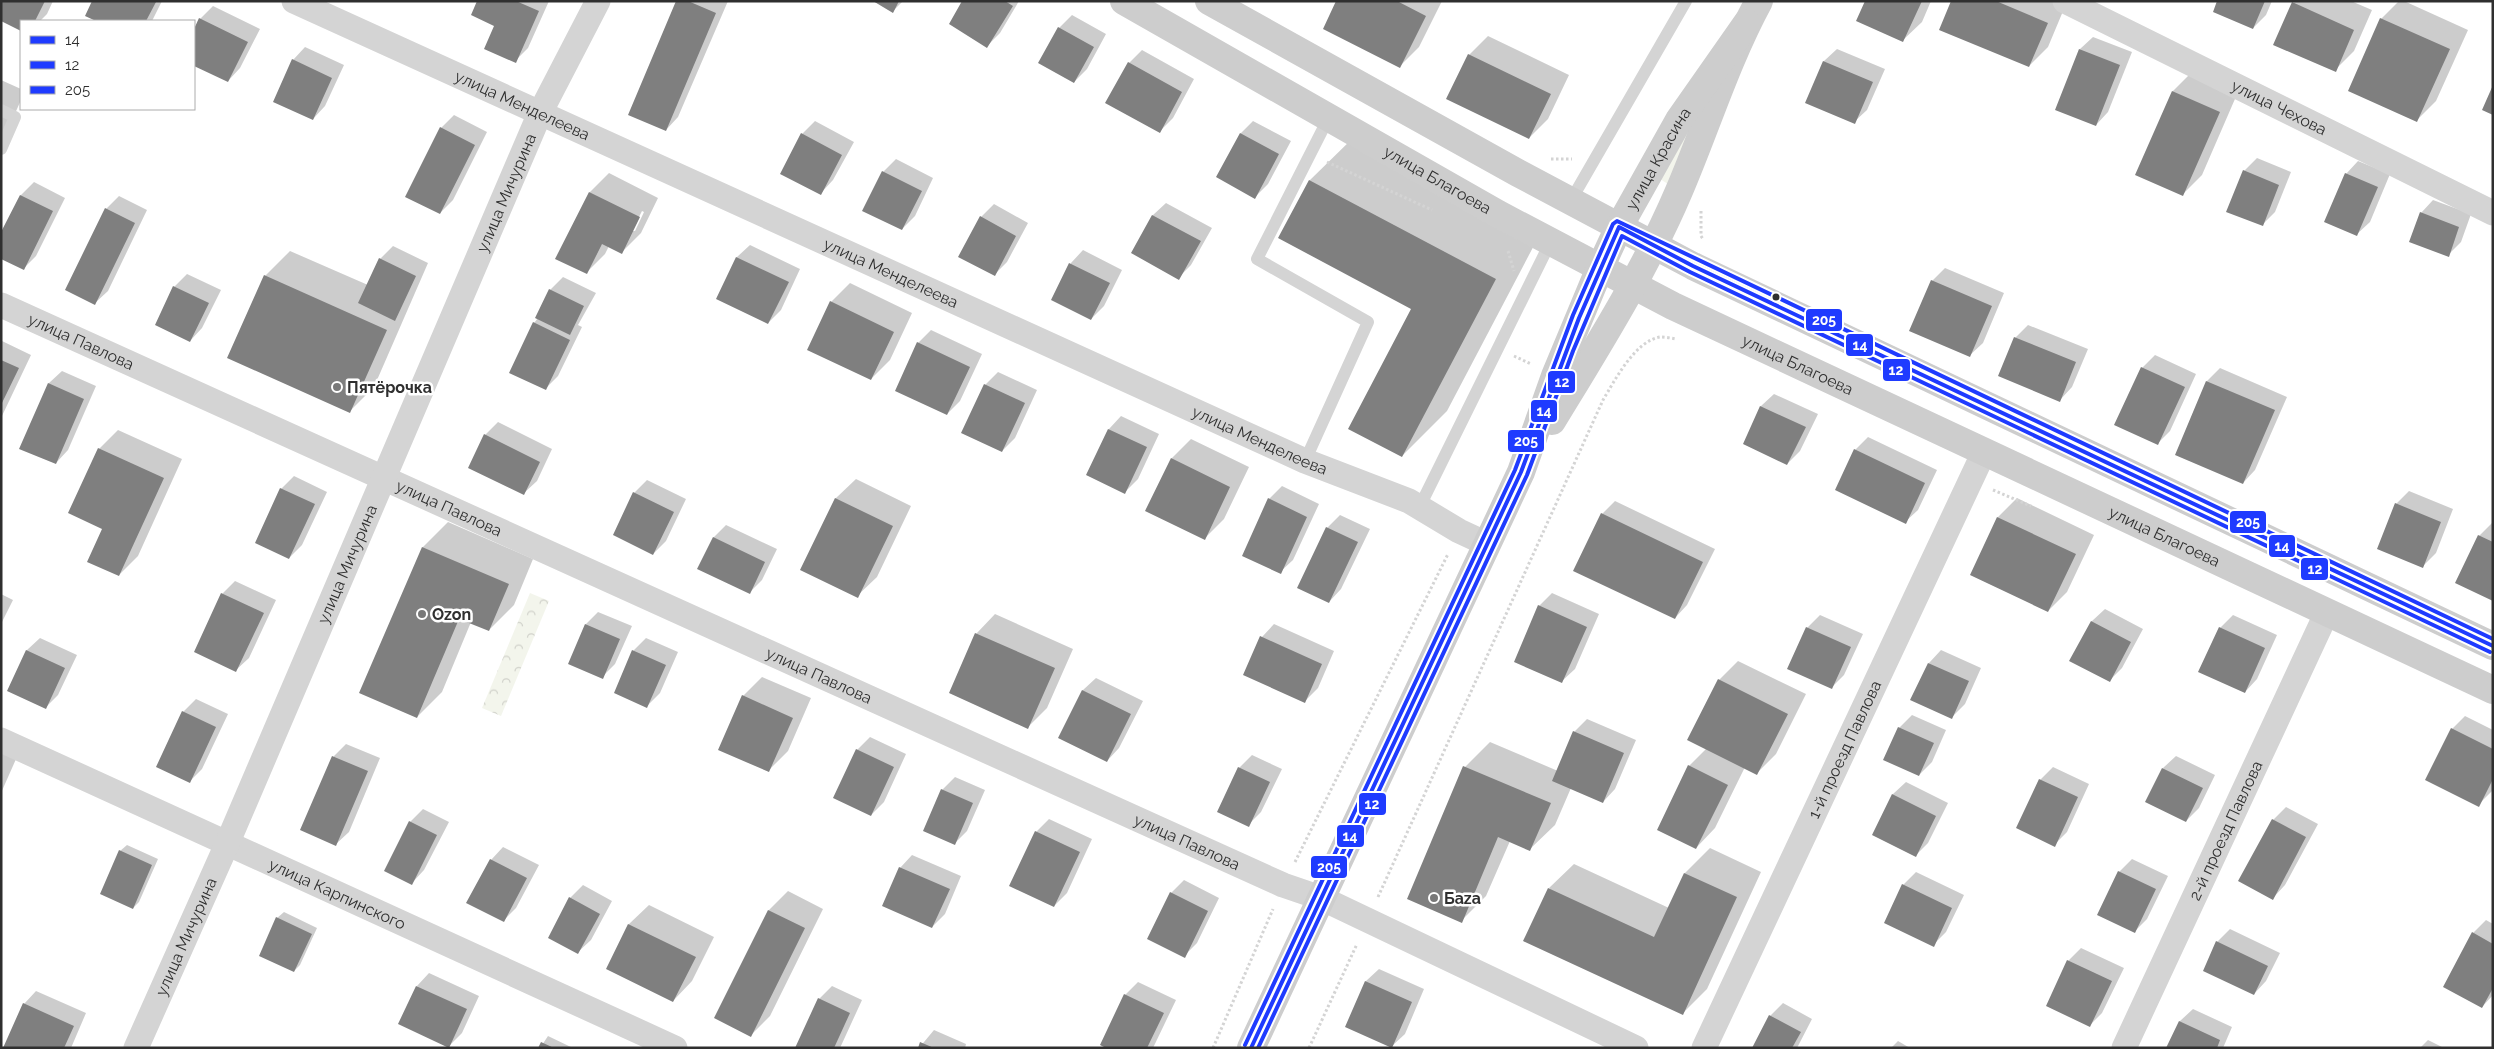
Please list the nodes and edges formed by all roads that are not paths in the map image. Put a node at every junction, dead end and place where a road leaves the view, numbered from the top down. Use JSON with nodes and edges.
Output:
{"nodes":[{"id":1,"x":294,"y":1,"type":"edge"},
{"id":2,"x":598,"y":1,"type":"edge"},
{"id":3,"x":1124,"y":1,"type":"edge"},
{"id":4,"x":1209,"y":1,"type":"edge"},
{"id":5,"x":1686,"y":1,"type":"edge"},
{"id":6,"x":2065,"y":1,"type":"edge"},
{"id":7,"x":1753,"y":12,"type":"edge"},
{"id":8,"x":1,"y":110,"type":"edge"},
{"id":9,"x":540,"y":113,"type":"junction"},
{"id":10,"x":1329,"y":116,"type":"junction"},
{"id":11,"x":1,"y":149,"type":"edge"},
{"id":12,"x":1570,"y":202,"type":"junction"},
{"id":13,"x":2493,"y":212,"type":"edge"},
{"id":14,"x":1619,"y":228,"type":"junction"},
{"id":15,"x":1550,"y":243,"type":"junction"},
{"id":16,"x":1652,"y":245,"type":"junction"},
{"id":17,"x":1600,"y":268,"type":"junction"},
{"id":18,"x":1632,"y":284,"type":"junction"},
{"id":19,"x":1,"y":304,"type":"edge"},
{"id":20,"x":1984,"y":452,"type":"junction"},
{"id":21,"x":1305,"y":461,"type":"junction"},
{"id":22,"x":1521,"y":472,"type":"junction"},
{"id":23,"x":383,"y":477,"type":"junction"},
{"id":24,"x":1420,"y":506,"type":"junction"},
{"id":25,"x":1487,"y":544,"type":"junction"},
{"id":26,"x":2327,"y":612,"type":"junction"},
{"id":27,"x":2493,"y":646,"type":"edge"},
{"id":28,"x":2493,"y":690,"type":"edge"},
{"id":29,"x":1,"y":740,"type":"edge"},
{"id":30,"x":227,"y":844,"type":"junction"},
{"id":31,"x":1321,"y":898,"type":"junction"},
{"id":32,"x":136,"y":1048,"type":"edge"},
{"id":33,"x":675,"y":1048,"type":"edge"},
{"id":34,"x":1251,"y":1048,"type":"edge"},
{"id":35,"x":1636,"y":1048,"type":"edge"},
{"id":36,"x":1704,"y":1048,"type":"edge"},
{"id":37,"x":2124,"y":1048,"type":"edge"}],
"edges":[{"from":1,"to":9,"type":"street","name":"улица Менделеева"},
{"from":2,"to":9,"type":"street","name":"улица Мичурина"},
{"from":3,"to":10,"type":"main road","name":"улица Благоева"},
{"from":4,"to":12,"type":"main road"},
{"from":5,"to":12,"type":"lane"},
{"from":6,"to":13,"type":"street","name":"улица Чехова"},
{"from":7,"to":14,"type":"main road","name":"улица Красина"},
{"from":7,"to":16,"type":"main road","name":"улица Красина"},
{"from":8,"to":11,"type":"lane"},
{"from":9,"to":21,"type":"street","name":"улица Менделеева"},
{"from":9,"to":23,"type":"street","name":"улица Мичурина"},
{"from":10,"to":15,"type":"main road","name":"улица Благоева"},
{"from":10,"to":21,"type":"lane"},
{"from":12,"to":14,"type":"main road"},
{"from":14,"to":16,"type":"main road"},
{"from":14,"to":17,"type":"main road","name":"улица Красина"},
{"from":15,"to":17,"type":"main road","name":"улица Благоева"},
{"from":15,"to":24,"type":"lane"},
{"from":16,"to":18,"type":"main road","name":"улица Красина"},
{"from":16,"to":27,"type":"main road"},
{"from":17,"to":18,"type":"main road","name":"улица Благоева"},
{"from":17,"to":22,"type":"main road","name":"улица Красина"},
{"from":18,"to":20,"type":"main road","name":"улица Благоева"},
{"from":18,"to":22,"type":"main road","name":"улица Красина"},
{"from":19,"to":23,"type":"street","name":"улица Павлова"},
{"from":20,"to":26,"type":"main road","name":"улица Благоева"},
{"from":20,"to":36,"type":"street","name":"1-й проезд Павлова"},
{"from":21,"to":24,"type":"street","name":"улица Менделеева"},
{"from":22,"to":25,"type":"main road","name":"улица Красина"},
{"from":23,"to":30,"type":"street","name":"улица Мичурина"},
{"from":23,"to":31,"type":"street","name":"улица Павлова"},
{"from":24,"to":25,"type":"street","name":"улица Менделеева"},
{"from":25,"to":31,"type":"main road","name":"улица Красина"},
{"from":26,"to":28,"type":"main road","name":"улица Благоева"},
{"from":26,"to":37,"type":"street","name":"2-й проезд Павлова"},
{"from":29,"to":30,"type":"street","name":"улица Карпинского"},
{"from":30,"to":32,"type":"street","name":"улица Мичурина"},
{"from":30,"to":33,"type":"street","name":"улица Карпинского"},
{"from":31,"to":34,"type":"main road","name":"улица Красина"},
{"from":31,"to":35,"type":"street","name":"улица Павлова"}]}
